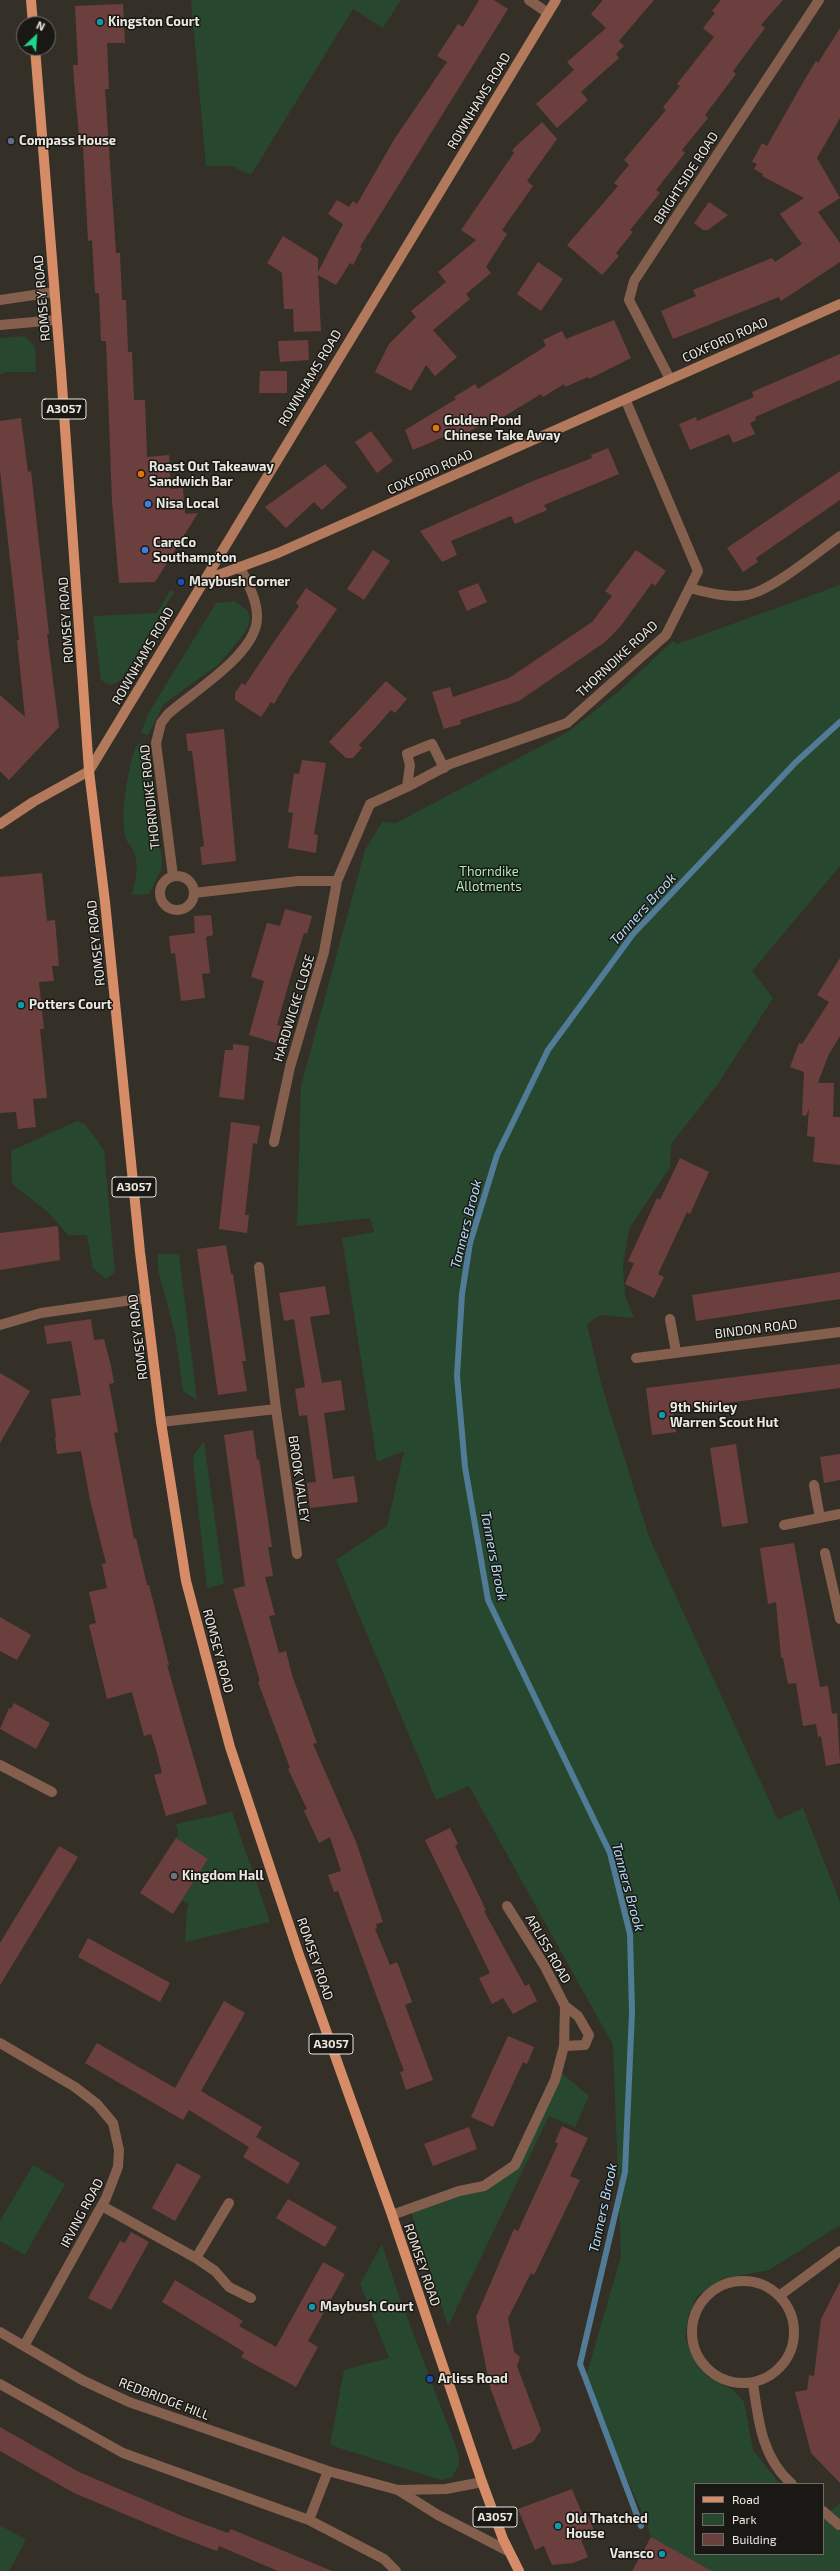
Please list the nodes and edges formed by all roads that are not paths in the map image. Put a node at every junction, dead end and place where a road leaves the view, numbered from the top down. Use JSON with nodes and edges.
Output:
{"nodes":[{"id":1,"x":31,"y":0,"type":"edge"},
{"id":2,"x":529,"y":0,"type":"edge"},
{"id":3,"x":556,"y":0,"type":"edge"},
{"id":4,"x":819,"y":0,"type":"edge"},
{"id":5,"x":548,"y":13,"type":"junction"},
{"id":6,"x":32,"y":16,"type":"edge"},
{"id":7,"x":36,"y":56,"type":"edge"},
{"id":8,"x":54,"y":292,"type":"junction"},
{"id":9,"x":0,"y":300,"type":"edge"},
{"id":10,"x":840,"y":304,"type":"edge"},
{"id":11,"x":56,"y":320,"type":"junction"},
{"id":12,"x":0,"y":325,"type":"edge"},
{"id":13,"x":670,"y":379,"type":"junction"},
{"id":14,"x":626,"y":400,"type":"junction"},
{"id":15,"x":840,"y":536,"type":"edge"},
{"id":16,"x":240,"y":567,"type":"junction"},
{"id":17,"x":202,"y":580,"type":"junction"},
{"id":18,"x":690,"y":588,"type":"junction"},
{"id":19,"x":444,"y":768,"type":"junction"},
{"id":20,"x":89,"y":771,"type":"junction"},
{"id":21,"x":408,"y":787,"type":"junction"},
{"id":22,"x":0,"y":824,"type":"edge"},
{"id":23,"x":173,"y":876,"type":"junction"},
{"id":24,"x":337,"y":881,"type":"junction"},
{"id":25,"x":194,"y":893,"type":"junction"},
{"id":26,"x":274,"y":1142,"type":"dead end"},
{"id":27,"x":260,"y":1267,"type":"dead end"},
{"id":28,"x":146,"y":1298,"type":"junction"},
{"id":29,"x":670,"y":1319,"type":"dead end"},
{"id":30,"x":0,"y":1325,"type":"edge"},
{"id":31,"x":840,"y":1332,"type":"edge"},
{"id":32,"x":676,"y":1352,"type":"junction"},
{"id":33,"x":636,"y":1358,"type":"dead end"},
{"id":34,"x":276,"y":1409,"type":"junction"},
{"id":35,"x":161,"y":1422,"type":"junction"},
{"id":36,"x":814,"y":1486,"type":"dead end"},
{"id":37,"x":840,"y":1514,"type":"edge"},
{"id":38,"x":820,"y":1518,"type":"junction"},
{"id":39,"x":784,"y":1525,"type":"dead end"},
{"id":40,"x":825,"y":1553,"type":"dead end"},
{"id":41,"x":297,"y":1554,"type":"dead end"},
{"id":42,"x":840,"y":1618,"type":"edge"},
{"id":43,"x":0,"y":1765,"type":"edge"},
{"id":44,"x":52,"y":1792,"type":"dead end"},
{"id":45,"x":507,"y":1906,"type":"dead end"},
{"id":46,"x":566,"y":2006,"type":"junction"},
{"id":47,"x":0,"y":2043,"type":"edge"},
{"id":48,"x":564,"y":2046,"type":"junction"},
{"id":49,"x":229,"y":2203,"type":"dead end"},
{"id":50,"x":102,"y":2206,"type":"junction"},
{"id":51,"x":392,"y":2215,"type":"junction"},
{"id":52,"x":840,"y":2251,"type":"edge"},
{"id":53,"x":196,"y":2258,"type":"junction"},
{"id":54,"x":779,"y":2296,"type":"junction"},
{"id":55,"x":251,"y":2298,"type":"dead end"},
{"id":56,"x":0,"y":2332,"type":"edge"},
{"id":57,"x":24,"y":2346,"type":"junction"},
{"id":58,"x":753,"y":2383,"type":"junction"},
{"id":59,"x":0,"y":2384,"type":"edge"},
{"id":60,"x":328,"y":2471,"type":"junction"},
{"id":61,"x":482,"y":2482,"type":"junction"},
{"id":62,"x":791,"y":2483,"type":"edge"},
{"id":63,"x":398,"y":2490,"type":"junction"},
{"id":64,"x":824,"y":2512,"type":"edge"},
{"id":65,"x":309,"y":2520,"type":"junction"},
{"id":66,"x":839,"y":2525,"type":"edge"},
{"id":67,"x":508,"y":2551,"type":"junction"},
{"id":68,"x":396,"y":2571,"type":"edge"},
{"id":69,"x":519,"y":2571,"type":"edge"}],
"edges":[{"from":1,"to":6,"type":"main road"},
{"from":2,"to":5,"type":"street"},
{"from":3,"to":5,"type":"street","name":"ROWNHAMS ROAD"},
{"from":4,"to":13,"type":"street","name":"BRIGHTSIDE ROAD"},
{"from":5,"to":17,"type":"street","name":"ROWNHAMS ROAD"},
{"from":7,"to":8,"type":"main road","name":"ROMSEY ROAD","number":"A3057"},
{"from":8,"to":9,"type":"street"},
{"from":8,"to":11,"type":"main road","name":"ROMSEY ROAD","number":"A3057"},
{"from":10,"to":13,"type":"street","name":"COXFORD ROAD"},
{"from":11,"to":12,"type":"street"},
{"from":11,"to":20,"type":"main road","name":"ROMSEY ROAD","number":"A3057"},
{"from":13,"to":14,"type":"street","name":"COXFORD ROAD"},
{"from":14,"to":16,"type":"street","name":"COXFORD ROAD"},
{"from":14,"to":18,"type":"street","name":"THORNDIKE ROAD"},
{"from":15,"to":18,"type":"street"},
{"from":16,"to":17,"type":"street","name":"COXFORD ROAD"},
{"from":16,"to":23,"type":"street","name":"THORNDIKE ROAD"},
{"from":17,"to":20,"type":"street","name":"ROWNHAMS ROAD"},
{"from":18,"to":19,"type":"street","name":"THORNDIKE ROAD"},
{"from":19,"to":21,"type":"street","name":"THORNDIKE ROAD"},
{"from":19,"to":21,"type":"street"},
{"from":20,"to":22,"type":"street"},
{"from":20,"to":28,"type":"main road","name":"ROMSEY ROAD","number":"A3057"},
{"from":21,"to":24,"type":"street","name":"THORNDIKE ROAD"},
{"from":23,"to":25,"type":"street"},
{"from":23,"to":25,"type":"street"},
{"from":24,"to":25,"type":"street"},
{"from":24,"to":26,"type":"street","name":"HARDWICKE CLOSE"},
{"from":27,"to":34,"type":"street","name":"BROOK VALLEY"},
{"from":28,"to":30,"type":"street"},
{"from":28,"to":35,"type":"main road","name":"ROMSEY ROAD","number":"A3057"},
{"from":29,"to":32,"type":"street"},
{"from":31,"to":32,"type":"street","name":"BINDON ROAD"},
{"from":32,"to":33,"type":"street","name":"BINDON ROAD"},
{"from":34,"to":35,"type":"street"},
{"from":34,"to":41,"type":"street","name":"BROOK VALLEY"},
{"from":35,"to":51,"type":"main road","name":"ROMSEY ROAD","number":"A3057"},
{"from":36,"to":38,"type":"street"},
{"from":37,"to":38,"type":"street"},
{"from":38,"to":39,"type":"street"},
{"from":40,"to":42,"type":"street"},
{"from":43,"to":44,"type":"street"},
{"from":45,"to":46,"type":"street","name":"ARLISS ROAD"},
{"from":46,"to":48,"type":"street"},
{"from":46,"to":48,"type":"street","name":"ARLISS ROAD"},
{"from":47,"to":50,"type":"street","name":"IRVING ROAD"},
{"from":48,"to":51,"type":"street"},
{"from":49,"to":53,"type":"street"},
{"from":50,"to":53,"type":"street"},
{"from":50,"to":57,"type":"street","name":"IRVING ROAD"},
{"from":51,"to":61,"type":"main road","name":"ROMSEY ROAD","number":"A3057"},
{"from":52,"to":54,"type":"street"},
{"from":53,"to":55,"type":"street"},
{"from":54,"to":58,"type":"street"},
{"from":54,"to":58,"type":"street"},
{"from":56,"to":57,"type":"street","name":"REDBRIDGE HILL"},
{"from":57,"to":60,"type":"street","name":"REDBRIDGE HILL"},
{"from":58,"to":62,"type":"street"},
{"from":59,"to":65,"type":"street"},
{"from":60,"to":63,"type":"street","name":"REDBRIDGE HILL"},
{"from":60,"to":65,"type":"street"},
{"from":61,"to":63,"type":"street","name":"REDBRIDGE HILL"},
{"from":61,"to":67,"type":"main road","name":"ROMSEY ROAD","number":"A3057"},
{"from":63,"to":67,"type":"street","name":"REDBRIDGE HILL"},
{"from":64,"to":66,"type":"street"},
{"from":65,"to":68,"type":"street"},
{"from":67,"to":69,"type":"main road","name":"ROMSEY ROAD","number":"A3057"}]}
